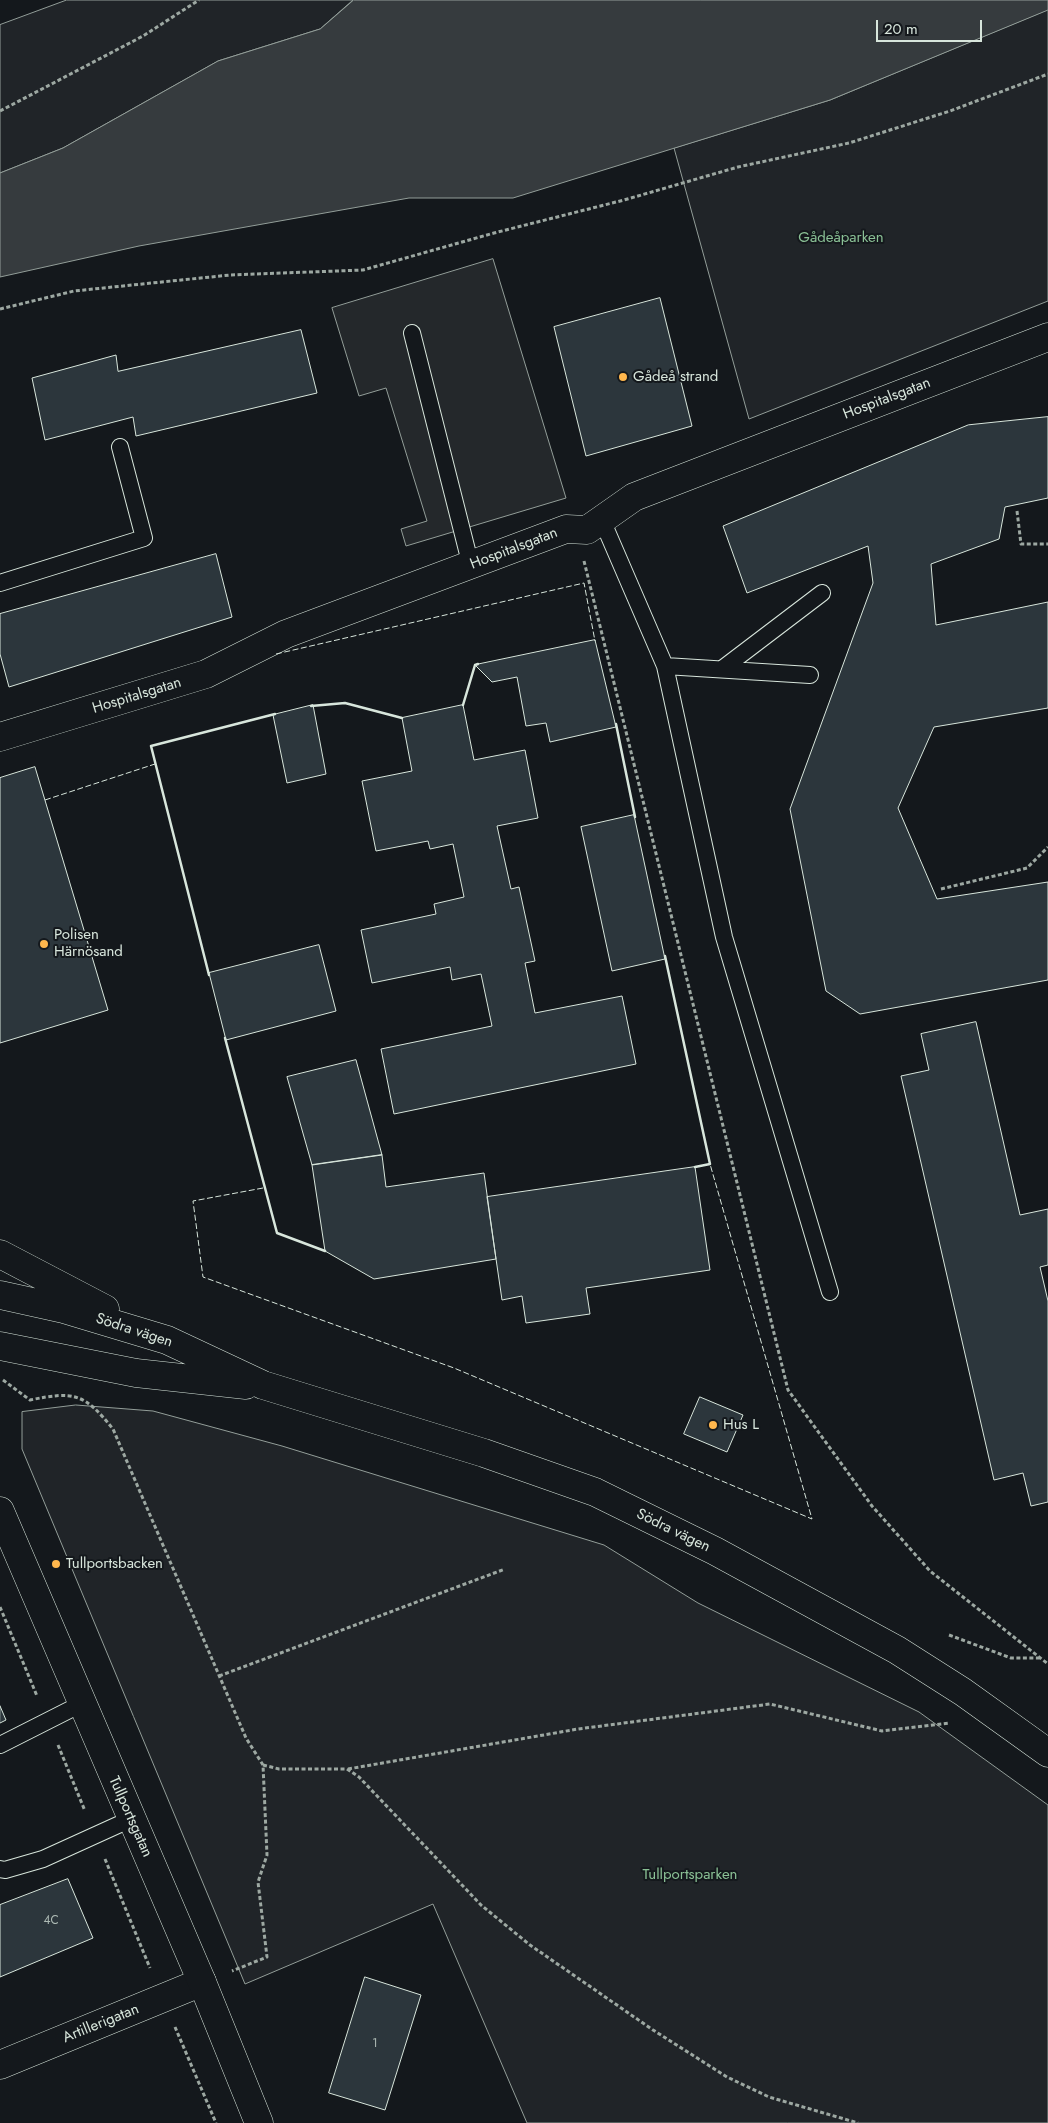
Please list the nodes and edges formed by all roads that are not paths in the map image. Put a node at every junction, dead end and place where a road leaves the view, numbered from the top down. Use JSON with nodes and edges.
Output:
{"nodes":[{"id":1,"x":412,"y":333,"type":"dead end"},
{"id":2,"x":1048,"y":337,"type":"edge"},
{"id":3,"x":120,"y":447,"type":"dead end"},
{"id":4,"x":602,"y":520,"type":"junction"},
{"id":5,"x":471,"y":566,"type":"junction"},
{"id":6,"x":0,"y":583,"type":"edge"},
{"id":7,"x":822,"y":593,"type":"dead end"},
{"id":8,"x":665,"y":666,"type":"junction"},
{"id":9,"x":722,"y":670,"type":"junction"},
{"id":10,"x":810,"y":675,"type":"dead end"},
{"id":11,"x":0,"y":737,"type":"edge"},
{"id":12,"x":0,"y":1254,"type":"edge"},
{"id":13,"x":830,"y":1292,"type":"dead end"},
{"id":14,"x":0,"y":1295,"type":"edge"},
{"id":15,"x":167,"y":1340,"type":"junction"},
{"id":16,"x":0,"y":1346,"type":"edge"},
{"id":17,"x":263,"y":1385,"type":"junction"},
{"id":18,"x":0,"y":1511,"type":"edge"},
{"id":19,"x":82,"y":1704,"type":"junction"},
{"id":20,"x":0,"y":1745,"type":"edge"},
{"id":21,"x":1048,"y":1753,"type":"edge"},
{"id":22,"x":131,"y":1819,"type":"junction"},
{"id":23,"x":0,"y":1869,"type":"edge"},
{"id":24,"x":202,"y":1982,"type":"junction"},
{"id":25,"x":0,"y":2065,"type":"edge"},
{"id":26,"x":259,"y":2123,"type":"edge"}],
"edges":[{"from":1,"to":5,"type":"lane"},
{"from":2,"to":4,"type":"main road","name":"Hospitalsgatan"},
{"from":3,"to":6,"type":"lane"},
{"from":4,"to":5,"type":"main road","name":"Hospitalsgatan"},
{"from":4,"to":8,"type":"lane"},
{"from":5,"to":11,"type":"main road","name":"Hospitalsgatan"},
{"from":7,"to":9,"type":"lane"},
{"from":8,"to":9,"type":"lane"},
{"from":8,"to":13,"type":"lane"},
{"from":9,"to":10,"type":"lane"},
{"from":12,"to":15,"type":"main road"},
{"from":14,"to":15,"type":"main road","name":"Södra vägen"},
{"from":15,"to":17,"type":"main road","name":"Södra vägen"},
{"from":16,"to":17,"type":"main road","name":"Södra vägen"},
{"from":17,"to":21,"type":"main road","name":"Södra vägen"},
{"from":18,"to":19,"type":"main road","name":"Tullportsgatan"},
{"from":19,"to":20,"type":"lane"},
{"from":19,"to":22,"type":"main road","name":"Tullportsgatan"},
{"from":22,"to":23,"type":"lane"},
{"from":22,"to":24,"type":"main road","name":"Tullportsgatan"},
{"from":24,"to":25,"type":"main road","name":"Artillerigatan"},
{"from":24,"to":26,"type":"main road","name":"Tullportsgatan"}]}
